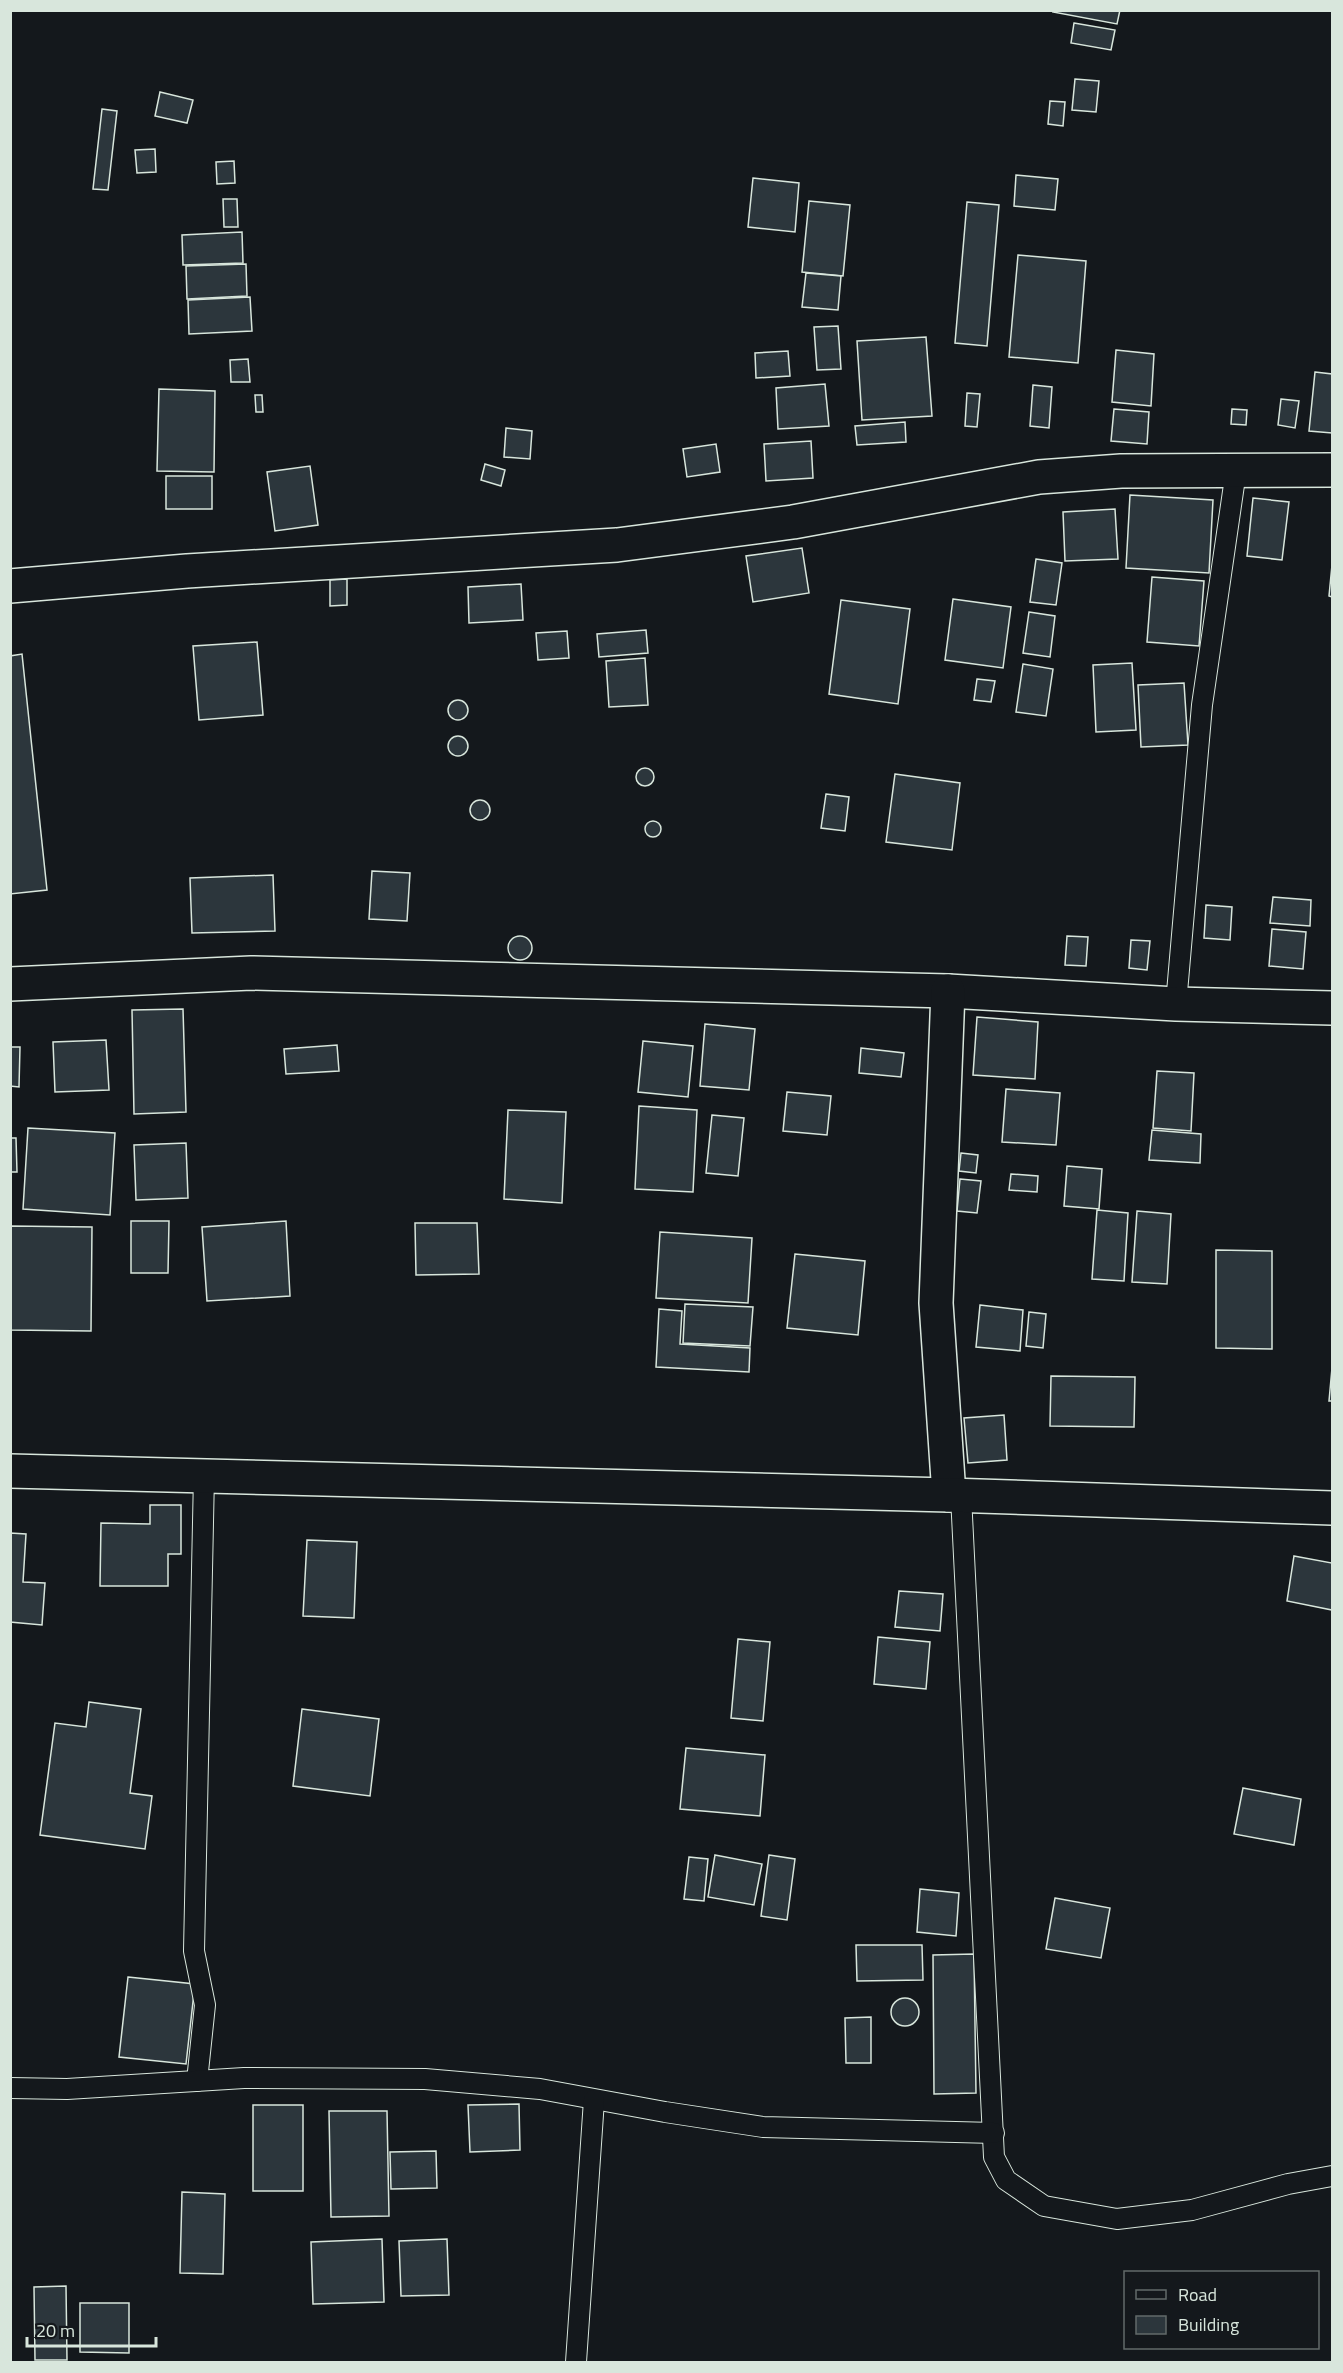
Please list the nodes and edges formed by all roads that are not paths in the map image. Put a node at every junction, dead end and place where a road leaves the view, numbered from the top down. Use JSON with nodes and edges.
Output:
{"nodes":[{"id":1,"x":1332,"y":470,"type":"edge"},
{"id":2,"x":1236,"y":471,"type":"junction"},
{"id":3,"x":10,"y":586,"type":"edge"},
{"id":4,"x":10,"y":984,"type":"edge"},
{"id":5,"x":948,"y":991,"type":"junction"},
{"id":6,"x":1176,"y":1004,"type":"junction"},
{"id":7,"x":1332,"y":1008,"type":"edge"},
{"id":8,"x":10,"y":1471,"type":"edge"},
{"id":9,"x":204,"y":1475,"type":"junction"},
{"id":10,"x":955,"y":1496,"type":"junction"},
{"id":11,"x":1332,"y":1508,"type":"edge"},
{"id":12,"x":197,"y":2081,"type":"junction"},
{"id":13,"x":10,"y":2088,"type":"edge"},
{"id":14,"x":594,"y":2100,"type":"junction"},
{"id":15,"x":994,"y":2133,"type":"junction"},
{"id":16,"x":1332,"y":2176,"type":"edge"},
{"id":17,"x":576,"y":2362,"type":"edge"}],
"edges":[{"from":1,"to":2,"type":"street"},
{"from":2,"to":3,"type":"street"},
{"from":2,"to":6,"type":"lane"},
{"from":4,"to":5,"type":"street"},
{"from":5,"to":6,"type":"street"},
{"from":5,"to":10,"type":"street"},
{"from":6,"to":7,"type":"street"},
{"from":8,"to":9,"type":"street"},
{"from":9,"to":10,"type":"street"},
{"from":9,"to":12,"type":"lane"},
{"from":10,"to":11,"type":"street"},
{"from":10,"to":15,"type":"lane"},
{"from":12,"to":13,"type":"lane"},
{"from":12,"to":14,"type":"lane"},
{"from":14,"to":15,"type":"lane"},
{"from":14,"to":17,"type":"lane"},
{"from":15,"to":16,"type":"lane"}]}
